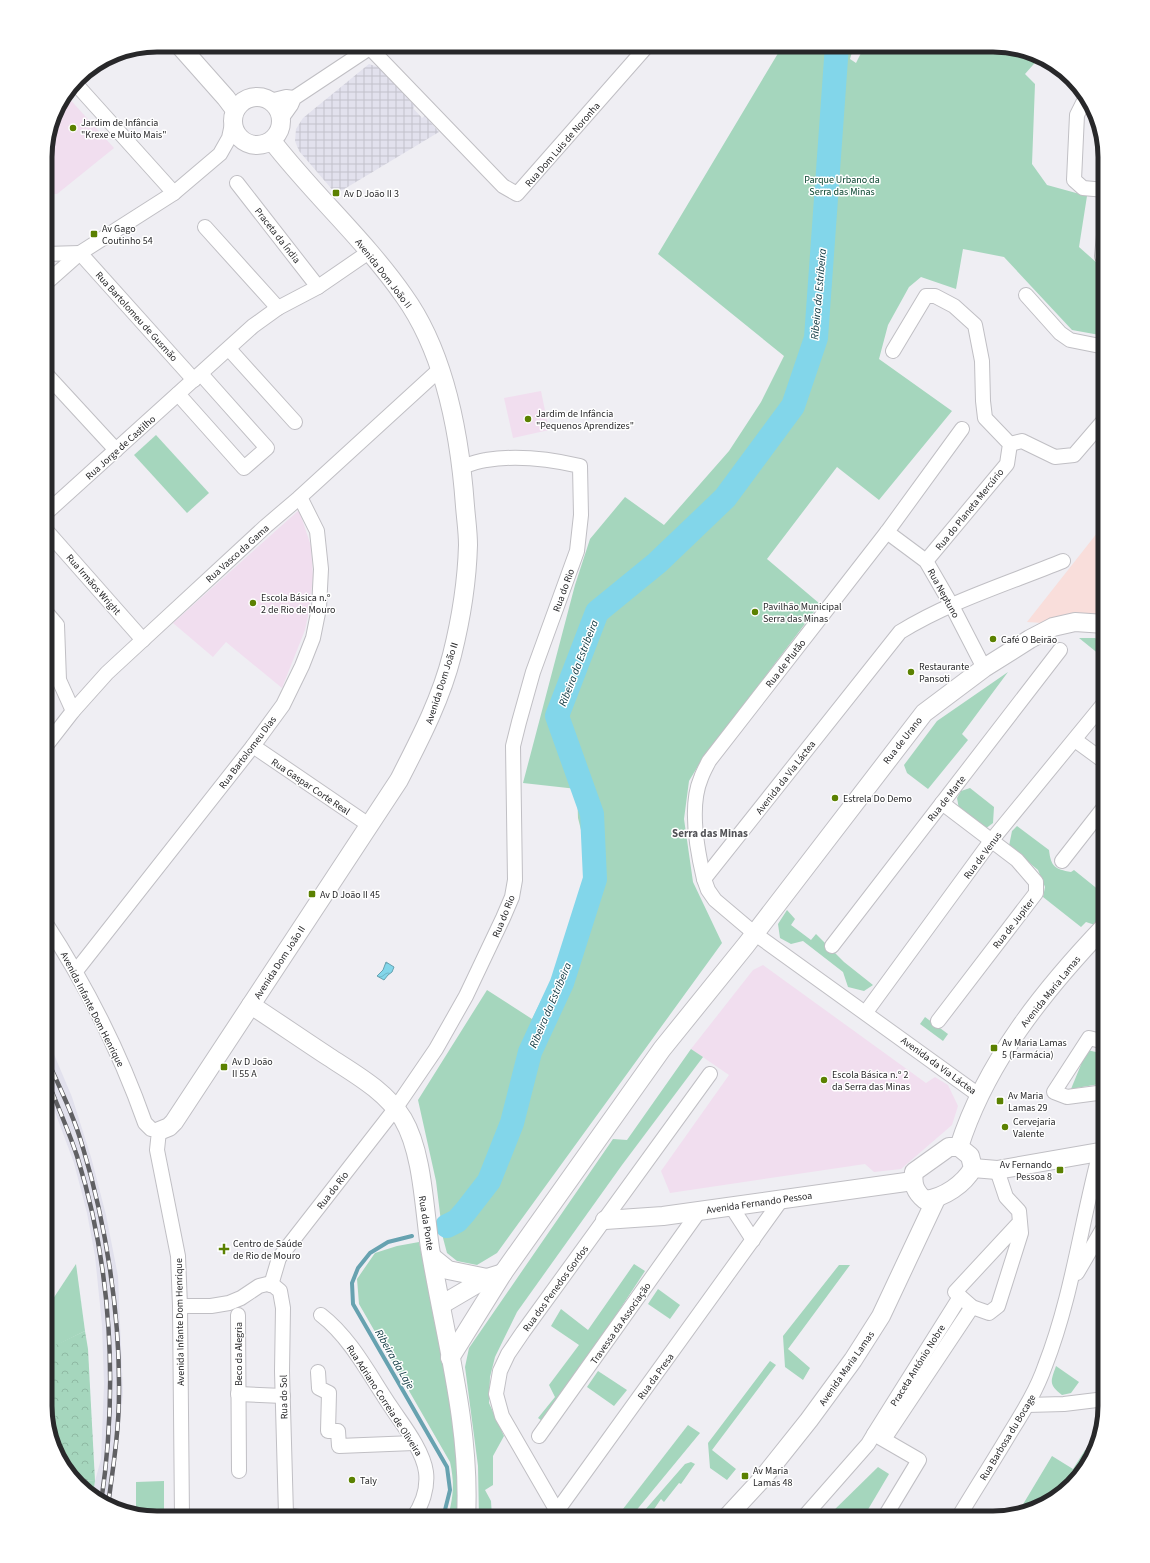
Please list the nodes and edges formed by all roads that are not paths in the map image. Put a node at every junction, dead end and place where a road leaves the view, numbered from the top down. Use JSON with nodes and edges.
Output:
{"nodes":[{"id":1,"x":185,"y":52,"type":"edge"},
{"id":2,"x":199,"y":52,"type":"edge"},
{"id":3,"x":364,"y":52,"type":"edge"},
{"id":4,"x":377,"y":52,"type":"edge"},
{"id":5,"x":642,"y":52,"type":"edge"},
{"id":6,"x":79,"y":87,"type":"edge"},
{"id":7,"x":294,"y":98,"type":"junction"},
{"id":8,"x":270,"y":101,"type":"junction"},
{"id":9,"x":1083,"y":103,"type":"edge"},
{"id":10,"x":238,"y":111,"type":"junction"},
{"id":11,"x":281,"y":119,"type":"junction"},
{"id":12,"x":272,"y":140,"type":"junction"},
{"id":13,"x":237,"y":183,"type":"dead end"},
{"id":14,"x":1098,"y":189,"type":"edge"},
{"id":15,"x":174,"y":193,"type":"junction"},
{"id":16,"x":205,"y":227,"type":"dead end"},
{"id":17,"x":369,"y":252,"type":"junction"},
{"id":18,"x":80,"y":253,"type":"junction"},
{"id":19,"x":52,"y":254,"type":"edge"},
{"id":20,"x":52,"y":278,"type":"edge"},
{"id":21,"x":318,"y":287,"type":"junction"},
{"id":22,"x":1026,"y":295,"type":"dead end"},
{"id":23,"x":278,"y":308,"type":"junction"},
{"id":24,"x":1098,"y":346,"type":"edge"},
{"id":25,"x":229,"y":349,"type":"junction"},
{"id":26,"x":893,"y":351,"type":"dead end"},
{"id":27,"x":440,"y":370,"type":"junction"},
{"id":28,"x":198,"y":377,"type":"junction"},
{"id":29,"x":52,"y":381,"type":"edge"},
{"id":30,"x":178,"y":394,"type":"junction"},
{"id":31,"x":295,"y":422,"type":"dead end"},
{"id":32,"x":1098,"y":427,"type":"edge"},
{"id":33,"x":962,"y":429,"type":"dead end"},
{"id":34,"x":1010,"y":444,"type":"junction"},
{"id":35,"x":116,"y":450,"type":"junction"},
{"id":36,"x":462,"y":466,"type":"junction"},
{"id":37,"x":300,"y":498,"type":"junction"},
{"id":38,"x":52,"y":508,"type":"edge"},
{"id":39,"x":887,"y":532,"type":"junction"},
{"id":40,"x":52,"y":537,"type":"edge"},
{"id":41,"x":926,"y":561,"type":"junction"},
{"id":42,"x":1063,"y":561,"type":"dead end"},
{"id":43,"x":952,"y":606,"type":"junction"},
{"id":44,"x":52,"y":619,"type":"edge"},
{"id":45,"x":1098,"y":624,"type":"edge"},
{"id":46,"x":143,"y":640,"type":"junction"},
{"id":47,"x":1060,"y":650,"type":"dead end"},
{"id":48,"x":984,"y":668,"type":"junction"},
{"id":49,"x":73,"y":711,"type":"junction"},
{"id":50,"x":1098,"y":711,"type":"edge"},
{"id":51,"x":52,"y":738,"type":"edge"},
{"id":52,"x":1075,"y":740,"type":"junction"},
{"id":53,"x":253,"y":746,"type":"junction"},
{"id":54,"x":1098,"y":757,"type":"edge"},
{"id":55,"x":942,"y":803,"type":"junction"},
{"id":56,"x":1098,"y":815,"type":"edge"},
{"id":57,"x":369,"y":825,"type":"junction"},
{"id":58,"x":991,"y":841,"type":"junction"},
{"id":59,"x":1062,"y":861,"type":"dead end"},
{"id":60,"x":704,"y":879,"type":"junction"},
{"id":61,"x":52,"y":933,"type":"edge"},
{"id":62,"x":754,"y":933,"type":"junction"},
{"id":63,"x":1098,"y":934,"type":"edge"},
{"id":64,"x":832,"y":946,"type":"dead end"},
{"id":65,"x":76,"y":971,"type":"junction"},
{"id":66,"x":251,"y":1005,"type":"junction"},
{"id":67,"x":866,"y":1012,"type":"junction"},
{"id":68,"x":938,"y":1021,"type":"dead end"},
{"id":69,"x":1098,"y":1040,"type":"edge"},
{"id":70,"x":710,"y":1074,"type":"dead end"},
{"id":71,"x":1098,"y":1093,"type":"edge"},
{"id":72,"x":980,"y":1096,"type":"junction"},
{"id":73,"x":396,"y":1109,"type":"junction"},
{"id":74,"x":159,"y":1131,"type":"junction"},
{"id":75,"x":959,"y":1147,"type":"junction"},
{"id":76,"x":1098,"y":1153,"type":"edge"},
{"id":77,"x":1098,"y":1164,"type":"edge"},
{"id":78,"x":973,"y":1168,"type":"junction"},
{"id":79,"x":997,"y":1170,"type":"junction"},
{"id":80,"x":912,"y":1181,"type":"junction"},
{"id":81,"x":782,"y":1199,"type":"junction"},
{"id":82,"x":936,"y":1199,"type":"junction"},
{"id":83,"x":731,"y":1206,"type":"junction"},
{"id":84,"x":700,"y":1210,"type":"junction"},
{"id":85,"x":604,"y":1220,"type":"junction"},
{"id":86,"x":1020,"y":1222,"type":"junction"},
{"id":87,"x":1098,"y":1237,"type":"edge"},
{"id":88,"x":753,"y":1240,"type":"junction"},
{"id":89,"x":432,"y":1257,"type":"junction"},
{"id":90,"x":495,"y":1276,"type":"junction"},
{"id":91,"x":1070,"y":1283,"type":"junction"},
{"id":92,"x":271,"y":1285,"type":"junction"},
{"id":93,"x":960,"y":1297,"type":"junction"},
{"id":94,"x":441,"y":1305,"type":"junction"},
{"id":95,"x":180,"y":1306,"type":"junction"},
{"id":96,"x":972,"y":1307,"type":"junction"},
{"id":97,"x":238,"y":1314,"type":"dead end"},
{"id":98,"x":321,"y":1315,"type":"dead end"},
{"id":99,"x":450,"y":1358,"type":"junction"},
{"id":100,"x":318,"y":1372,"type":"dead end"},
{"id":101,"x":238,"y":1394,"type":"junction"},
{"id":102,"x":283,"y":1396,"type":"junction"},
{"id":103,"x":1098,"y":1400,"type":"edge"},
{"id":104,"x":1027,"y":1405,"type":"junction"},
{"id":105,"x":539,"y":1436,"type":"dead end"},
{"id":106,"x":879,"y":1436,"type":"junction"},
{"id":107,"x":414,"y":1443,"type":"junction"},
{"id":108,"x":239,"y":1472,"type":"dead end"},
{"id":109,"x":182,"y":1511,"type":"edge"},
{"id":110,"x":286,"y":1511,"type":"edge"},
{"id":111,"x":417,"y":1511,"type":"edge"},
{"id":112,"x":466,"y":1511,"type":"edge"},
{"id":113,"x":557,"y":1511,"type":"edge"},
{"id":114,"x":561,"y":1511,"type":"edge"},
{"id":115,"x":732,"y":1511,"type":"edge"},
{"id":116,"x":809,"y":1511,"type":"edge"},
{"id":117,"x":888,"y":1511,"type":"edge"},
{"id":118,"x":962,"y":1511,"type":"edge"}],
"edges":[{"from":1,"to":10,"type":"street"},
{"from":2,"to":10,"type":"street"},
{"from":3,"to":7,"type":"street"},
{"from":4,"to":5,"type":"street","name":"Rua Dom Luis de Noronha"},
{"from":6,"to":15,"type":"street"},
{"from":7,"to":8,"type":"street"},
{"from":7,"to":11,"type":"street"},
{"from":8,"to":10,"type":"street"},
{"from":8,"to":11,"type":"street"},
{"from":9,"to":14,"type":"street"},
{"from":10,"to":12,"type":"street"},
{"from":10,"to":15,"type":"street"},
{"from":11,"to":12,"type":"street"},
{"from":12,"to":17,"type":"street","name":"Avenida Dom João II"},
{"from":13,"to":21,"type":"street","name":"Praceta da Índia"},
{"from":15,"to":18,"type":"street"},
{"from":16,"to":23,"type":"street"},
{"from":17,"to":21,"type":"street"},
{"from":17,"to":27,"type":"street","name":"Avenida Dom João II"},
{"from":18,"to":19,"type":"street"},
{"from":18,"to":20,"type":"street"},
{"from":18,"to":28,"type":"street","name":"Rua Bartolomeu de Gusmão"},
{"from":21,"to":23,"type":"street"},
{"from":22,"to":24,"type":"street"},
{"from":23,"to":25,"type":"street"},
{"from":25,"to":28,"type":"street"},
{"from":25,"to":31,"type":"street"},
{"from":26,"to":34,"type":"street"},
{"from":27,"to":36,"type":"street","name":"Avenida Dom João II"},
{"from":27,"to":37,"type":"street","name":"Rua Vasco da Gama"},
{"from":28,"to":30,"type":"street","name":"Rua Jorge de Castilho"},
{"from":28,"to":30,"type":"street","name":"Rua Bartolomeu de Gusmão"},
{"from":29,"to":35,"type":"street"},
{"from":30,"to":35,"type":"street","name":"Rua Jorge de Castilho"},
{"from":32,"to":34,"type":"street"},
{"from":33,"to":39,"type":"street","name":"Rua de Plutão"},
{"from":34,"to":41,"type":"street","name":"Rua do Planeta Mercúrio"},
{"from":35,"to":38,"type":"street","name":"Rua Jorge de Castilho"},
{"from":36,"to":57,"type":"street","name":"Avenida Dom João II"},
{"from":36,"to":73,"type":"street","name":"Rua do Rio"},
{"from":37,"to":46,"type":"street","name":"Rua Vasco da Gama"},
{"from":37,"to":53,"type":"street","name":"Rua Bartolomeu Dias"},
{"from":39,"to":41,"type":"street","name":"Rua Neptuno"},
{"from":39,"to":60,"type":"street","name":"Rua de Plutão"},
{"from":40,"to":46,"type":"street","name":"Rua Irmãos Wright"},
{"from":41,"to":43,"type":"street","name":"Rua Neptuno"},
{"from":42,"to":43,"type":"street","name":"Avenida da Via Láctea"},
{"from":43,"to":48,"type":"street","name":"Rua Neptuno"},
{"from":43,"to":60,"type":"street","name":"Avenida da Via Láctea"},
{"from":44,"to":49,"type":"street"},
{"from":45,"to":48,"type":"street","name":"Rua de Urano"},
{"from":46,"to":49,"type":"street","name":"Rua Vasco da Gama"},
{"from":47,"to":55,"type":"street","name":"Rua de Marte"},
{"from":48,"to":62,"type":"street","name":"Rua de Urano"},
{"from":49,"to":51,"type":"street","name":"Rua Vasco da Gama"},
{"from":50,"to":52,"type":"street","name":"Rua de Venus"},
{"from":52,"to":54,"type":"street"},
{"from":52,"to":58,"type":"street","name":"Rua de Venus"},
{"from":53,"to":57,"type":"street","name":"Rua Gaspar Corte Real"},
{"from":53,"to":65,"type":"street","name":"Rua Bartolomeu Dias"},
{"from":55,"to":58,"type":"street","name":"Rua de Jupiter"},
{"from":55,"to":64,"type":"street","name":"Rua de Marte"},
{"from":56,"to":59,"type":"street"},
{"from":57,"to":66,"type":"street","name":"Avenida Dom João II"},
{"from":58,"to":67,"type":"street","name":"Rua de Venus"},
{"from":58,"to":68,"type":"street","name":"Rua de Jupiter"},
{"from":60,"to":62,"type":"street","name":"Avenida da Via Láctea"},
{"from":61,"to":65,"type":"street","name":"Avenida Infante Dom Henrique"},
{"from":62,"to":67,"type":"street","name":"Avenida da Via Láctea"},
{"from":62,"to":90,"type":"street","name":"Rua de Urano"},
{"from":63,"to":72,"type":"street","name":"Avenida Maria Lamas"},
{"from":65,"to":74,"type":"street","name":"Avenida Infante Dom Henrique"},
{"from":66,"to":73,"type":"street","name":"Rua da Ponte"},
{"from":66,"to":74,"type":"street","name":"Avenida Dom João II"},
{"from":67,"to":72,"type":"street","name":"Avenida da Via Láctea"},
{"from":69,"to":71,"type":"street"},
{"from":70,"to":85,"type":"street","name":"Rua dos Penedos Gordos"},
{"from":72,"to":75,"type":"street","name":"Avenida Maria Lamas"},
{"from":73,"to":89,"type":"street","name":"Rua da Ponte"},
{"from":73,"to":92,"type":"street","name":"Rua do Rio"},
{"from":74,"to":95,"type":"street","name":"Avenida Infante Dom Henrique"},
{"from":75,"to":78,"type":"street"},
{"from":75,"to":80,"type":"street"},
{"from":76,"to":79,"type":"street"},
{"from":77,"to":91,"type":"street","name":"Rua Barbosa du Bocage"},
{"from":78,"to":79,"type":"street"},
{"from":78,"to":82,"type":"street"},
{"from":79,"to":86,"type":"street"},
{"from":80,"to":81,"type":"street","name":"Avenida Fernando Pessoa"},
{"from":80,"to":82,"type":"street"},
{"from":81,"to":83,"type":"street","name":"Avenida Fernando Pessoa"},
{"from":81,"to":88,"type":"street","name":"Rua da Presa"},
{"from":82,"to":115,"type":"street","name":"Avenida Maria Lamas"},
{"from":83,"to":84,"type":"street","name":"Avenida Fernando Pessoa"},
{"from":83,"to":88,"type":"street"},
{"from":84,"to":85,"type":"street","name":"Avenida Fernando Pessoa"},
{"from":84,"to":105,"type":"street","name":"Travessa da Associação"},
{"from":85,"to":113,"type":"street","name":"Rua dos Penedos Gordos"},
{"from":86,"to":93,"type":"street","name":"Praceta António Nobre"},
{"from":86,"to":96,"type":"street"},
{"from":87,"to":91,"type":"street","name":"Rua Barbosa du Bocage"},
{"from":88,"to":114,"type":"street","name":"Rua da Presa"},
{"from":89,"to":90,"type":"street"},
{"from":89,"to":94,"type":"street","name":"Rua da Ponte"},
{"from":90,"to":94,"type":"street"},
{"from":90,"to":99,"type":"street","name":"Rua de Urano"},
{"from":91,"to":104,"type":"street","name":"Rua Barbosa du Bocage"},
{"from":92,"to":95,"type":"street"},
{"from":92,"to":102,"type":"street","name":"Rua do Sol"},
{"from":93,"to":96,"type":"street"},
{"from":93,"to":106,"type":"street","name":"Praceta António Nobre"},
{"from":94,"to":99,"type":"street","name":"Rua da Ponte"},
{"from":95,"to":109,"type":"street","name":"Avenida Infante Dom Henrique"},
{"from":96,"to":106,"type":"street","name":"Praceta António Nobre"},
{"from":97,"to":101,"type":"street","name":"Beco da Alegria"},
{"from":98,"to":107,"type":"street","name":"Rua Adriano Correia de Oliveira"},
{"from":99,"to":112,"type":"street","name":"Rua da Ponte"},
{"from":100,"to":107,"type":"street"},
{"from":101,"to":102,"type":"street","name":"Beco da Alegria"},
{"from":101,"to":108,"type":"street","name":"Beco da Alegria"},
{"from":102,"to":110,"type":"street","name":"Rua do Sol"},
{"from":103,"to":104,"type":"street"},
{"from":104,"to":118,"type":"street","name":"Rua Barbosa du Bocage"},
{"from":106,"to":116,"type":"street","name":"Praceta António Nobre"},
{"from":106,"to":117,"type":"street"},
{"from":107,"to":111,"type":"street","name":"Rua Adriano Correia de Oliveira"}]}
